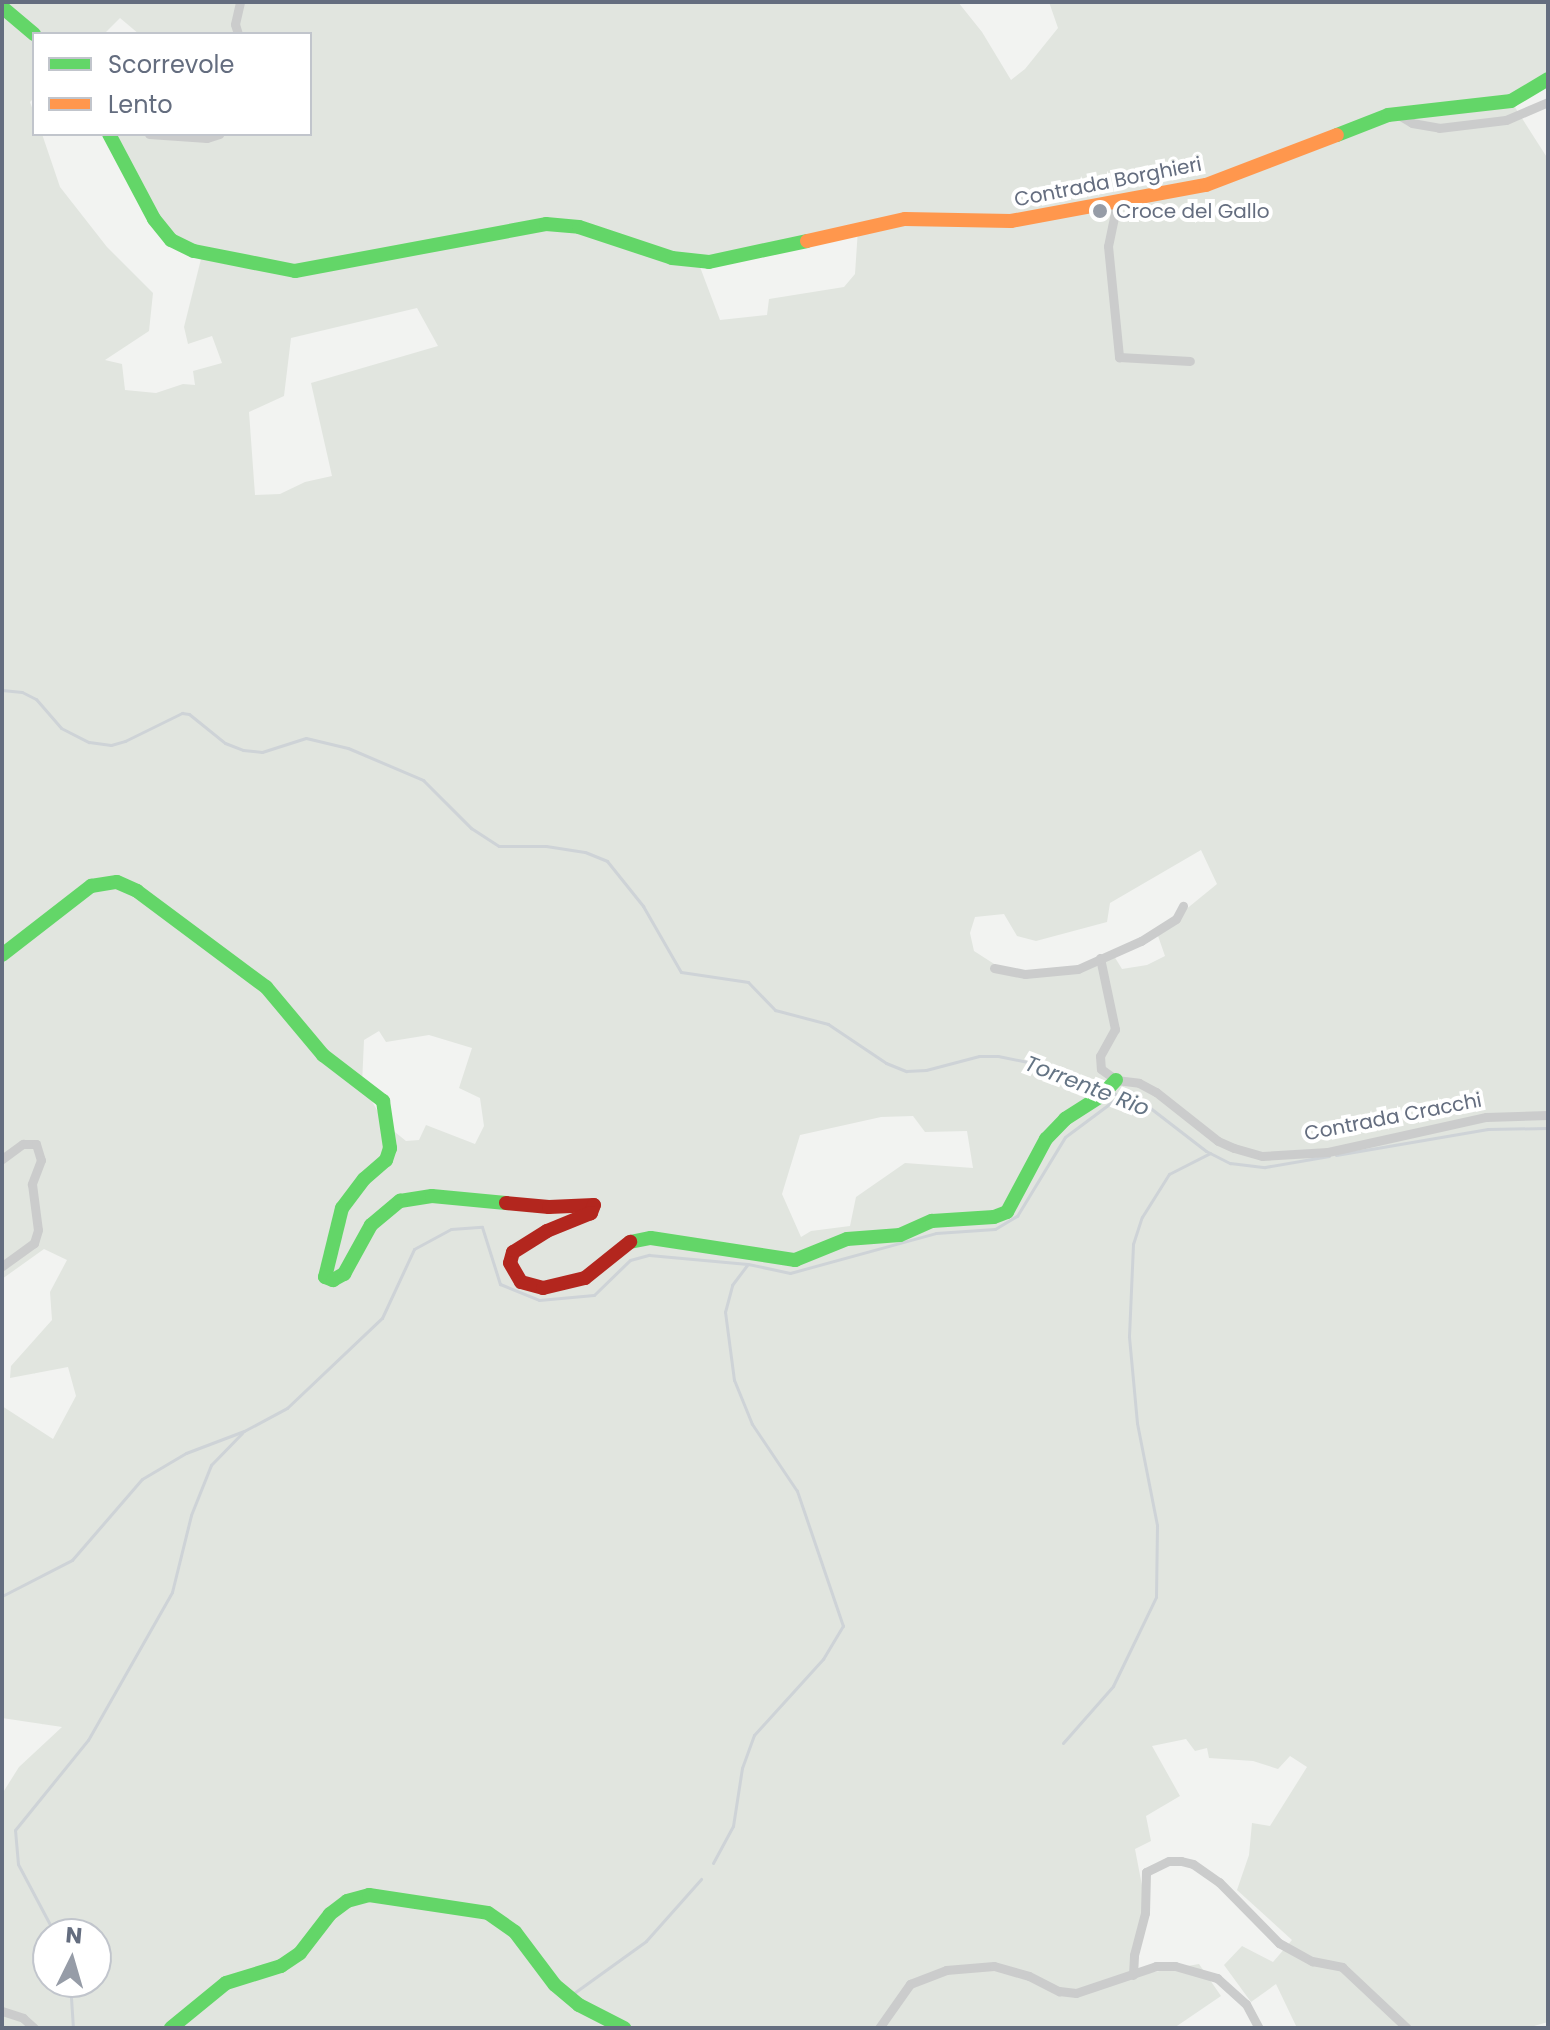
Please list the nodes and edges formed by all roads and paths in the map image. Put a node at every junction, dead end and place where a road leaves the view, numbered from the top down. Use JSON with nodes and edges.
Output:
{"nodes":[{"id":1,"x":240,"y":2,"type":"edge"},
{"id":2,"x":2,"y":7,"type":"edge"},
{"id":3,"x":32,"y":32,"type":"edge"},
{"id":4,"x":237,"y":32,"type":"edge"},
{"id":5,"x":1548,"y":79,"type":"edge"},
{"id":6,"x":1548,"y":102,"type":"edge"},
{"id":7,"x":1397,"y":114,"type":"junction"},
{"id":8,"x":110,"y":136,"type":"edge"},
{"id":9,"x":178,"y":136,"type":"edge"},
{"id":10,"x":213,"y":136,"type":"edge"},
{"id":11,"x":1117,"y":203,"type":"junction"},
{"id":12,"x":1190,"y":361,"type":"dead end"},
{"id":13,"x":1183,"y":906,"type":"dead end"},
{"id":14,"x":2,"y":955,"type":"edge"},
{"id":15,"x":1100,"y":958,"type":"junction"},
{"id":16,"x":994,"y":968,"type":"dead end"},
{"id":17,"x":1110,"y":1088,"type":"junction"},
{"id":18,"x":1548,"y":1115,"type":"edge"},
{"id":19,"x":2,"y":1159,"type":"edge"},
{"id":20,"x":2,"y":1266,"type":"edge"},
{"id":21,"x":1133,"y":1975,"type":"junction"},
{"id":22,"x":2,"y":2011,"type":"edge"},
{"id":23,"x":34,"y":2028,"type":"edge"},
{"id":24,"x":171,"y":2028,"type":"edge"},
{"id":25,"x":624,"y":2028,"type":"edge"},
{"id":26,"x":879,"y":2028,"type":"edge"},
{"id":27,"x":1259,"y":2028,"type":"edge"},
{"id":28,"x":1407,"y":2028,"type":"edge"}],
"edges":[{"from":1,"to":4,"type":"street"},
{"from":2,"to":3,"type":"street"},
{"from":5,"to":7,"type":"street","name":"Contrada Borghieri"},
{"from":6,"to":7,"type":"street"},
{"from":7,"to":11,"type":"street","name":"Contrada Borghieri"},
{"from":8,"to":11,"type":"street","name":"Contrada Borghieri"},
{"from":9,"to":10,"type":"street"},
{"from":11,"to":12,"type":"street"},
{"from":13,"to":15,"type":"street"},
{"from":14,"to":17,"type":"street"},
{"from":15,"to":16,"type":"street"},
{"from":15,"to":17,"type":"street"},
{"from":17,"to":18,"type":"street","name":"Contrada Cracchi"},
{"from":19,"to":20,"type":"street"},
{"from":21,"to":26,"type":"street"},
{"from":21,"to":27,"type":"street"},
{"from":21,"to":28,"type":"street"},
{"from":22,"to":23,"type":"street"},
{"from":24,"to":25,"type":"street"}]}
